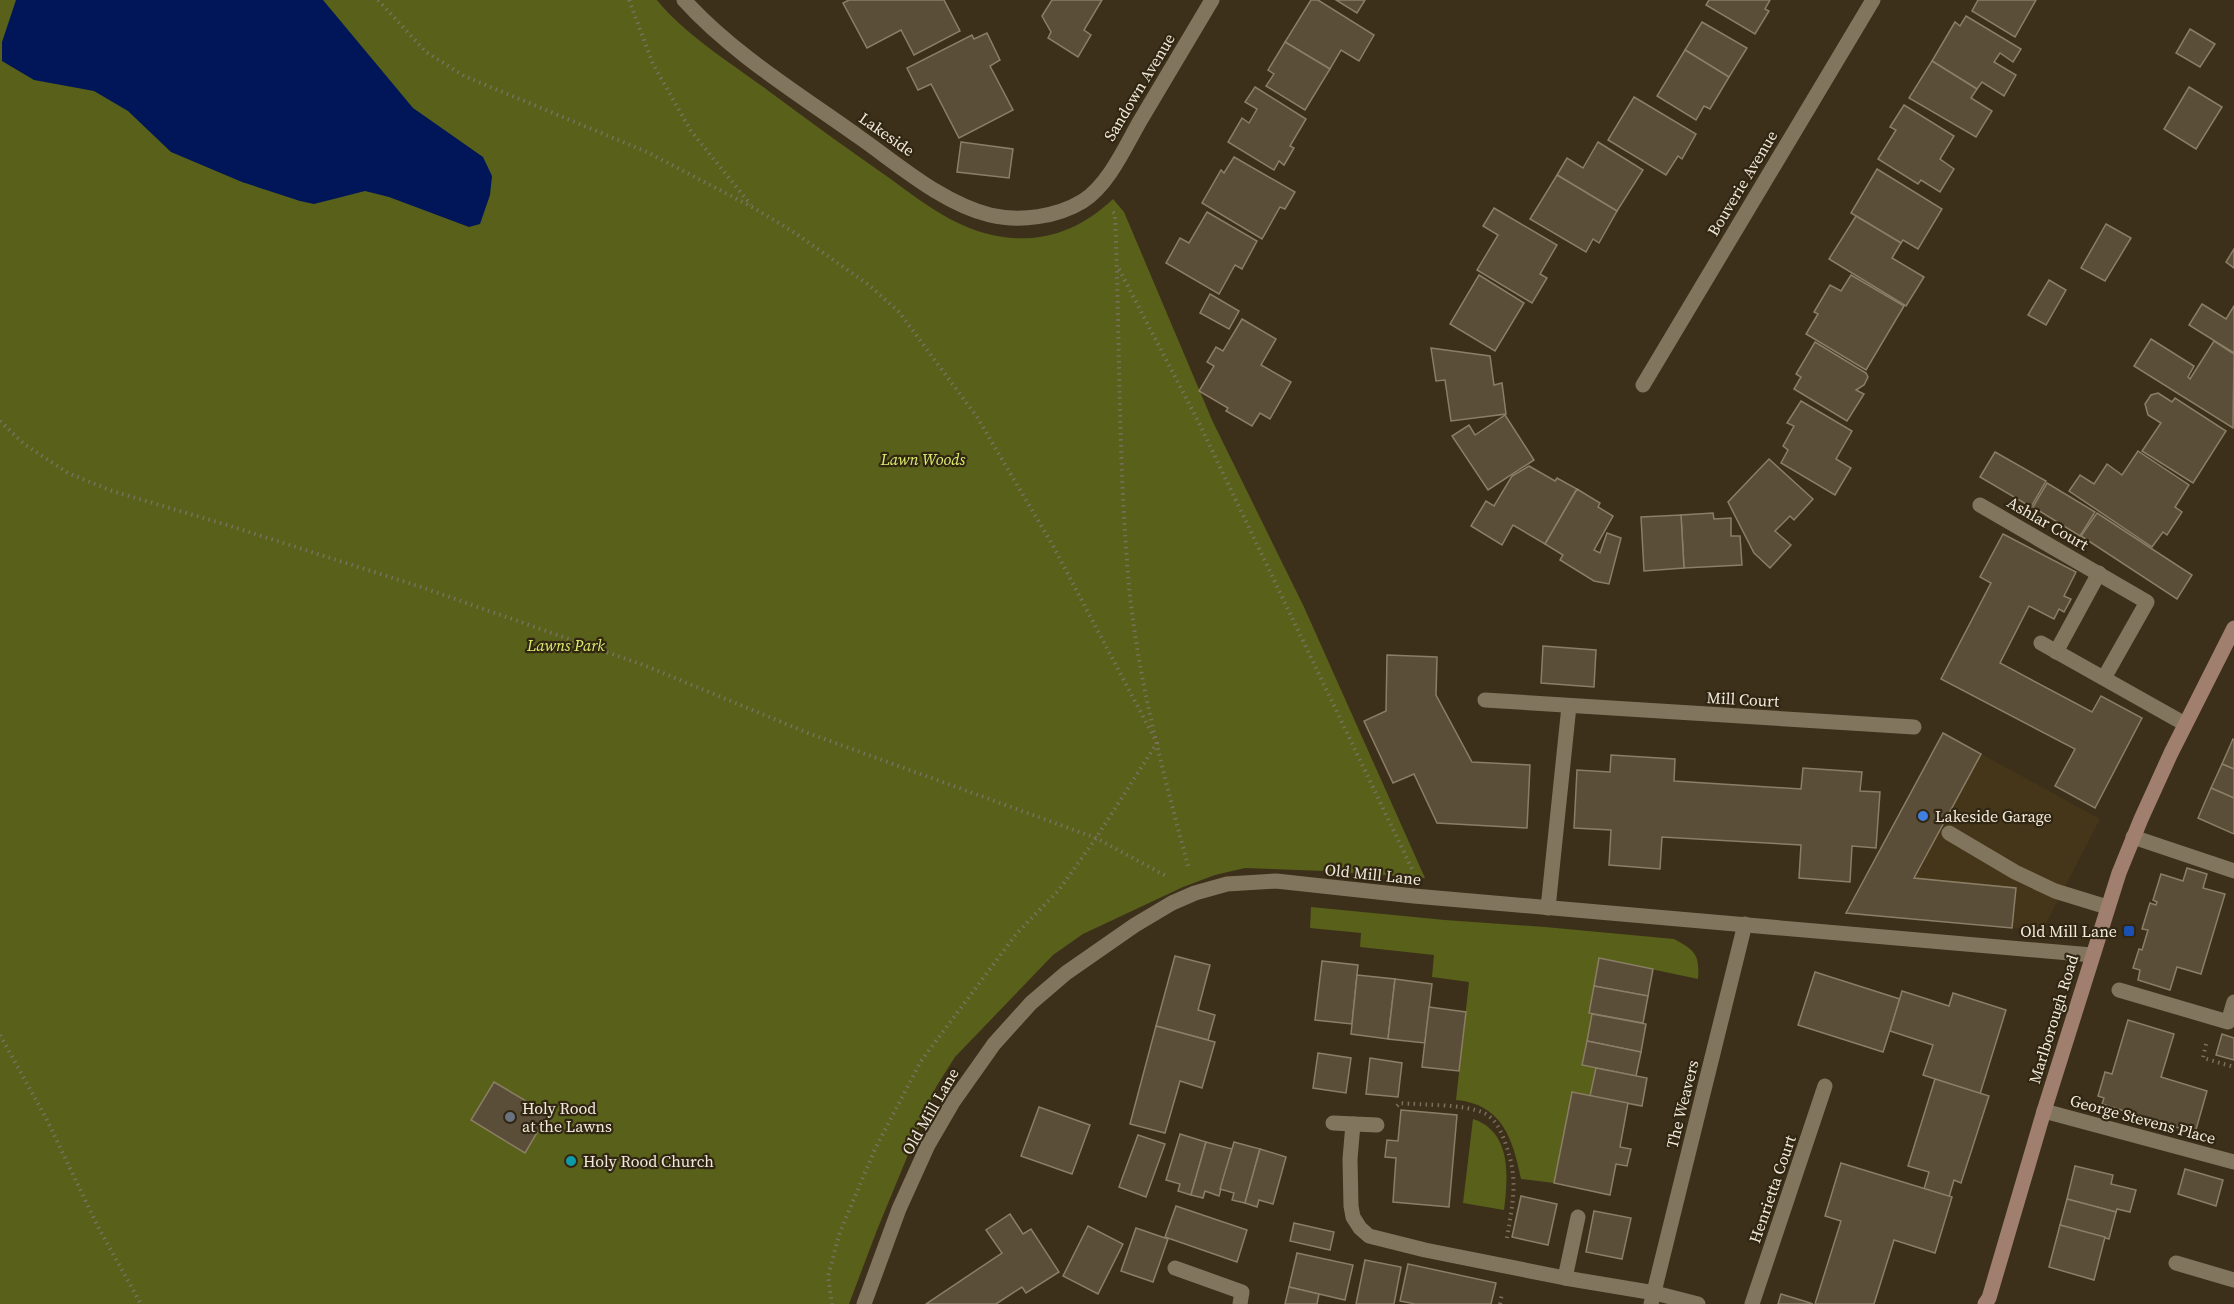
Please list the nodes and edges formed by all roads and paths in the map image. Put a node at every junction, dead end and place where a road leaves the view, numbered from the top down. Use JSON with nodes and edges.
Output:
{"nodes":[{"id":1,"x":378,"y":0,"type":"edge"},
{"id":2,"x":629,"y":0,"type":"edge"},
{"id":3,"x":684,"y":0,"type":"edge"},
{"id":4,"x":1212,"y":0,"type":"edge"},
{"id":5,"x":1873,"y":0,"type":"edge"},
{"id":6,"x":1095,"y":191,"type":"junction"},
{"id":7,"x":754,"y":208,"type":"junction"},
{"id":8,"x":1117,"y":266,"type":"junction"},
{"id":9,"x":1642,"y":385,"type":"dead end"},
{"id":10,"x":0,"y":421,"type":"edge"},
{"id":11,"x":1980,"y":505,"type":"dead end"},
{"id":12,"x":2099,"y":573,"type":"junction"},
{"id":13,"x":2234,"y":628,"type":"edge"},
{"id":14,"x":2041,"y":643,"type":"dead end"},
{"id":15,"x":2056,"y":652,"type":"junction"},
{"id":16,"x":2104,"y":678,"type":"junction"},
{"id":17,"x":1485,"y":700,"type":"dead end"},
{"id":18,"x":1569,"y":706,"type":"junction"},
{"id":19,"x":2185,"y":724,"type":"junction"},
{"id":20,"x":1914,"y":727,"type":"dead end"},
{"id":21,"x":1157,"y":743,"type":"junction"},
{"id":22,"x":1949,"y":833,"type":"dead end"},
{"id":23,"x":2133,"y":837,"type":"junction"},
{"id":24,"x":1096,"y":838,"type":"junction"},
{"id":25,"x":2234,"y":871,"type":"edge"},
{"id":26,"x":1195,"y":893,"type":"junction"},
{"id":27,"x":1414,"y":896,"type":"junction"},
{"id":28,"x":2107,"y":907,"type":"junction"},
{"id":29,"x":1548,"y":908,"type":"junction"},
{"id":30,"x":1745,"y":924,"type":"junction"},
{"id":31,"x":2092,"y":955,"type":"junction"},
{"id":32,"x":2119,"y":990,"type":"dead end"},
{"id":33,"x":2234,"y":1002,"type":"edge"},
{"id":34,"x":0,"y":1035,"type":"edge"},
{"id":35,"x":1825,"y":1086,"type":"dead end"},
{"id":36,"x":2044,"y":1111,"type":"junction"},
{"id":37,"x":1333,"y":1123,"type":"dead end"},
{"id":38,"x":1353,"y":1124,"type":"junction"},
{"id":39,"x":1377,"y":1125,"type":"joint"},
{"id":40,"x":2234,"y":1162,"type":"edge"},
{"id":41,"x":1578,"y":1217,"type":"dead end"},
{"id":42,"x":2176,"y":1263,"type":"dead end"},
{"id":43,"x":1503,"y":1265,"type":"junction"},
{"id":44,"x":1175,"y":1268,"type":"dead end"},
{"id":45,"x":1565,"y":1278,"type":"junction"},
{"id":46,"x":2234,"y":1280,"type":"edge"},
{"id":47,"x":1653,"y":1298,"type":"edge"},
{"id":48,"x":1988,"y":1302,"type":"edge"},
{"id":49,"x":141,"y":1304,"type":"edge"},
{"id":50,"x":832,"y":1304,"type":"edge"},
{"id":51,"x":864,"y":1304,"type":"edge"},
{"id":52,"x":1240,"y":1304,"type":"edge"},
{"id":53,"x":1698,"y":1304,"type":"edge"},
{"id":54,"x":1752,"y":1304,"type":"edge"}],
"edges":[{"from":1,"to":7,"type":"path"},
{"from":2,"to":7,"type":"path"},
{"from":3,"to":6,"type":"street","name":"Lakeside"},
{"from":4,"to":6,"type":"street","name":"Sandown Avenue"},
{"from":5,"to":9,"type":"street","name":"Bouverie Avenue"},
{"from":6,"to":8,"type":"path"},
{"from":7,"to":21,"type":"path"},
{"from":8,"to":21,"type":"path"},
{"from":8,"to":27,"type":"path"},
{"from":10,"to":24,"type":"path"},
{"from":11,"to":12,"type":"street","name":"Ashlar Court"},
{"from":12,"to":15,"type":"street"},
{"from":12,"to":16,"type":"street","name":"Ashlar Court"},
{"from":13,"to":19,"type":"main road","name":"Marlborough Road"},
{"from":14,"to":15,"type":"street"},
{"from":15,"to":16,"type":"street"},
{"from":16,"to":19,"type":"street"},
{"from":17,"to":18,"type":"street","name":"Mill Court"},
{"from":18,"to":20,"type":"street","name":"Mill Court"},
{"from":18,"to":29,"type":"street"},
{"from":19,"to":23,"type":"main road","name":"Marlborough Road"},
{"from":21,"to":24,"type":"path"},
{"from":21,"to":26,"type":"path"},
{"from":22,"to":28,"type":"street"},
{"from":23,"to":25,"type":"street"},
{"from":23,"to":28,"type":"main road","name":"Marlborough Road"},
{"from":24,"to":26,"type":"path"},
{"from":24,"to":50,"type":"path"},
{"from":26,"to":27,"type":"street","name":"Old Mill Lane"},
{"from":26,"to":51,"type":"street","name":"Old Mill Lane"},
{"from":27,"to":29,"type":"street","name":"Old Mill Lane"},
{"from":28,"to":31,"type":"main road","name":"Marlborough Road"},
{"from":29,"to":30,"type":"street","name":"Old Mill Lane"},
{"from":30,"to":31,"type":"street","name":"Old Mill Lane"},
{"from":30,"to":47,"type":"street","name":"The Weavers"},
{"from":31,"to":36,"type":"main road","name":"Marlborough Road"},
{"from":32,"to":33,"type":"street"},
{"from":34,"to":49,"type":"path"},
{"from":35,"to":54,"type":"street","name":"Henrietta Court"},
{"from":36,"to":40,"type":"street","name":"George Stevens Place"},
{"from":36,"to":48,"type":"main road","name":"Marlborough Road"},
{"from":37,"to":38,"type":"street"},
{"from":38,"to":39,"type":"street"},
{"from":38,"to":43,"type":"street"},
{"from":39,"to":43,"type":"path"},
{"from":41,"to":45,"type":"street"},
{"from":42,"to":46,"type":"street"},
{"from":43,"to":45,"type":"street"},
{"from":44,"to":52,"type":"street"},
{"from":45,"to":47,"type":"street"},
{"from":47,"to":53,"type":"street"}]}
